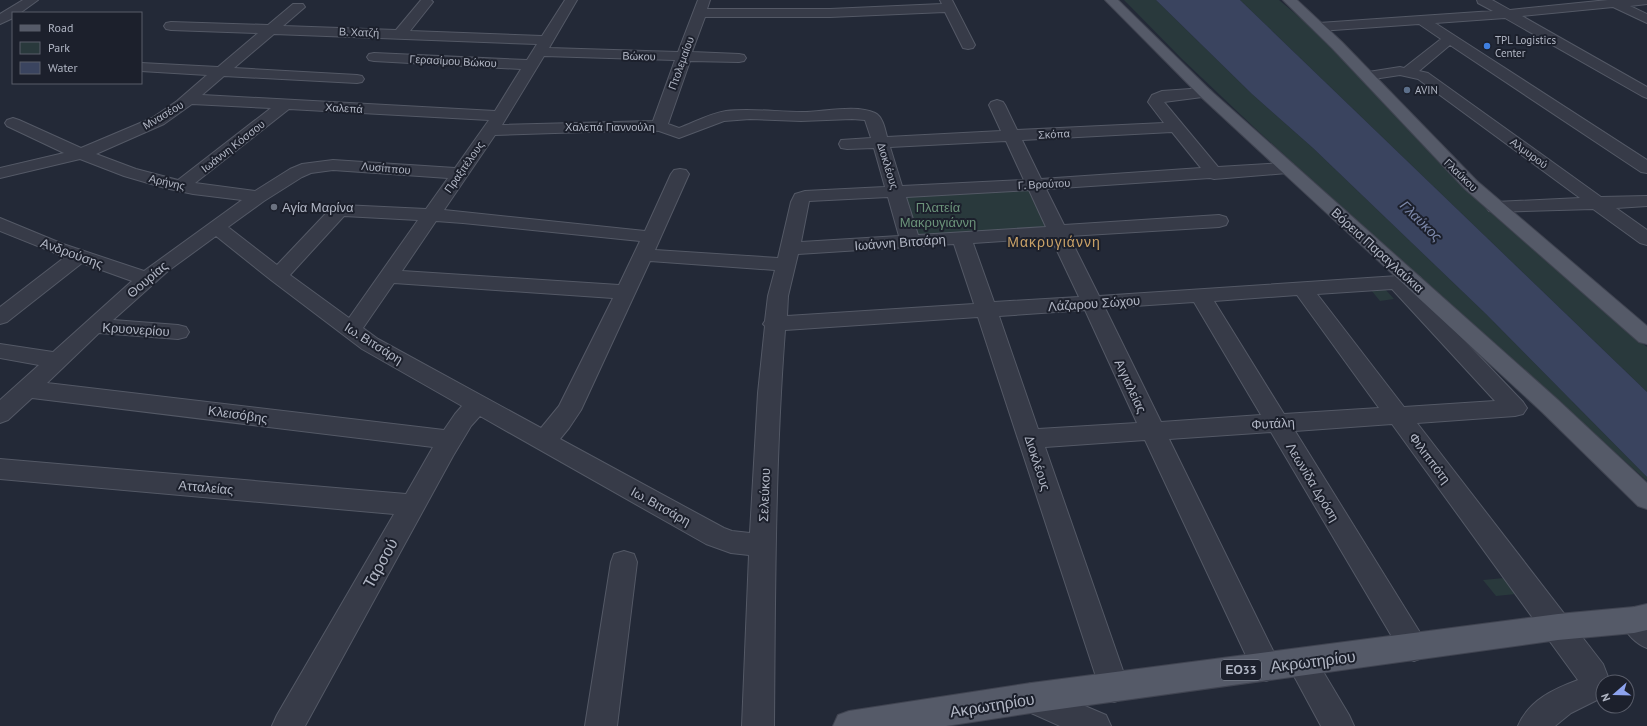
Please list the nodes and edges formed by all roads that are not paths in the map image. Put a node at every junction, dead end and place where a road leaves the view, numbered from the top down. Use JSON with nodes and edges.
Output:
{"nodes":[{"id":1,"x":32,"y":0,"type":"edge"},
{"id":2,"x":571,"y":0,"type":"edge"},
{"id":3,"x":1111,"y":0,"type":"edge"},
{"id":4,"x":1289,"y":0,"type":"edge"},
{"id":5,"x":1483,"y":0,"type":"edge"},
{"id":6,"x":1647,"y":0,"type":"edge"},
{"id":7,"x":426,"y":2,"type":"dead end"},
{"id":8,"x":1613,"y":2,"type":"edge"},
{"id":9,"x":948,"y":4,"type":"edge"},
{"id":10,"x":298,"y":7,"type":"dead end"},
{"id":11,"x":702,"y":7,"type":"edge"},
{"id":12,"x":14,"y":12,"type":"edge"},
{"id":13,"x":12,"y":13,"type":"edge"},
{"id":14,"x":1507,"y":14,"type":"junction"},
{"id":15,"x":1647,"y":19,"type":"edge"},
{"id":16,"x":0,"y":21,"type":"edge"},
{"id":17,"x":12,"y":21,"type":"edge"},
{"id":18,"x":1423,"y":21,"type":"junction"},
{"id":19,"x":171,"y":26,"type":"dead end"},
{"id":20,"x":1319,"y":27,"type":"junction"},
{"id":21,"x":272,"y":29,"type":"junction"},
{"id":22,"x":397,"y":34,"type":"junction"},
{"id":23,"x":1450,"y":38,"type":"junction"},
{"id":24,"x":968,"y":45,"type":"dead end"},
{"id":25,"x":539,"y":52,"type":"junction"},
{"id":26,"x":374,"y":57,"type":"junction"},
{"id":27,"x":683,"y":58,"type":"junction"},
{"id":28,"x":739,"y":58,"type":"dead end"},
{"id":29,"x":142,"y":67,"type":"edge"},
{"id":30,"x":222,"y":71,"type":"junction"},
{"id":31,"x":1408,"y":72,"type":"junction"},
{"id":32,"x":1367,"y":76,"type":"junction"},
{"id":33,"x":1205,"y":93,"type":"junction"},
{"id":34,"x":1647,"y":93,"type":"edge"},
{"id":35,"x":189,"y":99,"type":"junction"},
{"id":36,"x":285,"y":105,"type":"junction"},
{"id":37,"x":997,"y":105,"type":"dead end"},
{"id":38,"x":500,"y":116,"type":"junction"},
{"id":39,"x":869,"y":116,"type":"joint"},
{"id":40,"x":13,"y":123,"type":"dead end"},
{"id":41,"x":659,"y":126,"type":"junction"},
{"id":42,"x":1176,"y":127,"type":"junction"},
{"id":43,"x":490,"y":130,"type":"junction"},
{"id":44,"x":1011,"y":136,"type":"junction"},
{"id":45,"x":880,"y":142,"type":"junction"},
{"id":46,"x":847,"y":144,"type":"dead end"},
{"id":47,"x":80,"y":154,"type":"junction"},
{"id":48,"x":312,"y":167,"type":"joint"},
{"id":49,"x":1287,"y":168,"type":"junction"},
{"id":50,"x":1647,"y":168,"type":"edge"},
{"id":51,"x":0,"y":173,"type":"edge"},
{"id":52,"x":460,"y":174,"type":"junction"},
{"id":53,"x":680,"y":174,"type":"dead end"},
{"id":54,"x":1214,"y":174,"type":"junction"},
{"id":55,"x":1035,"y":184,"type":"junction"},
{"id":56,"x":181,"y":186,"type":"junction"},
{"id":57,"x":895,"y":192,"type":"junction"},
{"id":58,"x":258,"y":198,"type":"junction"},
{"id":59,"x":801,"y":198,"type":"joint"},
{"id":60,"x":1647,"y":201,"type":"edge"},
{"id":61,"x":1598,"y":203,"type":"junction"},
{"id":62,"x":1494,"y":207,"type":"junction"},
{"id":63,"x":431,"y":215,"type":"junction"},
{"id":64,"x":1219,"y":221,"type":"dead end"},
{"id":65,"x":216,"y":227,"type":"junction"},
{"id":66,"x":3,"y":229,"type":"edge"},
{"id":67,"x":1058,"y":232,"type":"junction"},
{"id":68,"x":652,"y":237,"type":"junction"},
{"id":69,"x":962,"y":238,"type":"junction"},
{"id":70,"x":1647,"y":239,"type":"edge"},
{"id":71,"x":910,"y":241,"type":"junction"},
{"id":72,"x":643,"y":255,"type":"junction"},
{"id":73,"x":79,"y":256,"type":"junction"},
{"id":74,"x":788,"y":257,"type":"junction"},
{"id":75,"x":278,"y":276,"type":"junction"},
{"id":76,"x":388,"y":276,"type":"junction"},
{"id":77,"x":146,"y":279,"type":"junction"},
{"id":78,"x":1405,"y":282,"type":"junction"},
{"id":79,"x":1302,"y":288,"type":"junction"},
{"id":80,"x":624,"y":292,"type":"junction"},
{"id":81,"x":1200,"y":295,"type":"junction"},
{"id":82,"x":1092,"y":303,"type":"junction"},
{"id":83,"x":987,"y":310,"type":"junction"},
{"id":84,"x":0,"y":317,"type":"edge"},
{"id":85,"x":774,"y":324,"type":"junction"},
{"id":86,"x":94,"y":326,"type":"junction"},
{"id":87,"x":351,"y":330,"type":"junction"},
{"id":88,"x":178,"y":332,"type":"dead end"},
{"id":89,"x":1647,"y":337,"type":"edge"},
{"id":90,"x":0,"y":351,"type":"edge"},
{"id":91,"x":58,"y":360,"type":"junction"},
{"id":92,"x":28,"y":389,"type":"junction"},
{"id":93,"x":478,"y":404,"type":"junction"},
{"id":94,"x":0,"y":414,"type":"edge"},
{"id":95,"x":1398,"y":415,"type":"junction"},
{"id":96,"x":1277,"y":423,"type":"junction"},
{"id":97,"x":1152,"y":430,"type":"junction"},
{"id":98,"x":1030,"y":439,"type":"junction"},
{"id":99,"x":449,"y":440,"type":"junction"},
{"id":100,"x":544,"y":441,"type":"junction"},
{"id":101,"x":0,"y":469,"type":"edge"},
{"id":102,"x":1647,"y":499,"type":"edge"},
{"id":103,"x":412,"y":505,"type":"junction"},
{"id":104,"x":762,"y":546,"type":"junction"},
{"id":105,"x":624,"y":562,"type":"dead end"},
{"id":106,"x":1644,"y":623,"type":"edge"},
{"id":107,"x":1558,"y":628,"type":"junction"},
{"id":108,"x":1414,"y":648,"type":"junction"},
{"id":109,"x":1302,"y":663,"type":"junction"},
{"id":110,"x":1266,"y":667,"type":"junction"},
{"id":111,"x":1114,"y":688,"type":"junction"},
{"id":112,"x":1031,"y":698,"type":"junction"},
{"id":113,"x":288,"y":726,"type":"edge"},
{"id":114,"x":601,"y":726,"type":"edge"},
{"id":115,"x":758,"y":726,"type":"edge"},
{"id":116,"x":849,"y":726,"type":"edge"},
{"id":117,"x":1095,"y":726,"type":"edge"},
{"id":118,"x":1338,"y":726,"type":"edge"},
{"id":119,"x":1534,"y":726,"type":"edge"}],
"edges":[{"from":1,"to":12,"type":"street"},
{"from":2,"to":25,"type":"street","name":"Πραξιτέλους"},
{"from":3,"to":33,"type":"main road","name":"Βόρεια Παραγλαύκια"},
{"from":4,"to":20,"type":"main road","name":"Γλαύκου"},
{"from":5,"to":14,"type":"street"},
{"from":6,"to":8,"type":"street"},
{"from":7,"to":22,"type":"street"},
{"from":8,"to":14,"type":"street"},
{"from":8,"to":15,"type":"street"},
{"from":9,"to":11,"type":"street"},
{"from":9,"to":24,"type":"street"},
{"from":10,"to":21,"type":"street","name":"Μνασέου"},
{"from":11,"to":27,"type":"street","name":"Πτολεμαίου"},
{"from":13,"to":16,"type":"street"},
{"from":14,"to":18,"type":"street"},
{"from":14,"to":34,"type":"street"},
{"from":16,"to":17,"type":"street"},
{"from":18,"to":20,"type":"street"},
{"from":18,"to":23,"type":"street"},
{"from":19,"to":21,"type":"street","name":"Β. Χατζή"},
{"from":20,"to":32,"type":"main road","name":"Γλαύκου"},
{"from":21,"to":22,"type":"street","name":"Β. Χατζή"},
{"from":21,"to":30,"type":"street","name":"Μνασέου"},
{"from":22,"to":25,"type":"street","name":"Β. Χατζή"},
{"from":22,"to":26,"type":"street"},
{"from":23,"to":31,"type":"street"},
{"from":23,"to":50,"type":"street"},
{"from":25,"to":26,"type":"street","name":"Γερασίμου Βώκου"},
{"from":25,"to":27,"type":"street","name":"Βώκου"},
{"from":25,"to":38,"type":"street","name":"Πραξιτέλους"},
{"from":26,"to":30,"type":"street"},
{"from":27,"to":28,"type":"street","name":"Βώκου"},
{"from":27,"to":41,"type":"street","name":"Πτολεμαίου"},
{"from":29,"to":30,"type":"street"},
{"from":30,"to":35,"type":"street","name":"Μνασέου"},
{"from":31,"to":32,"type":"street"},
{"from":31,"to":61,"type":"street","name":"Αλμυρού"},
{"from":32,"to":62,"type":"main road","name":"Γλαύκου"},
{"from":33,"to":42,"type":"street"},
{"from":33,"to":49,"type":"main road","name":"Βόρεια Παραγλαύκια"},
{"from":35,"to":36,"type":"street","name":"Χαλεπά"},
{"from":35,"to":47,"type":"street","name":"Μνασέου"},
{"from":36,"to":38,"type":"street","name":"Χαλεπά"},
{"from":36,"to":56,"type":"street","name":"Ιωάννη Κόσσου"},
{"from":37,"to":44,"type":"street","name":"Αιγιαλείας"},
{"from":38,"to":43,"type":"street","name":"Πραξιτέλους"},
{"from":39,"to":41,"type":"street","name":"Χαλεπά Γιαννούλη"},
{"from":39,"to":45,"type":"street","name":"Διοκλέους"},
{"from":40,"to":47,"type":"street","name":"Αρήνης"},
{"from":41,"to":43,"type":"street","name":"Χαλεπά Γιαννούλη"},
{"from":42,"to":44,"type":"street","name":"Σκόπα"},
{"from":42,"to":54,"type":"street"},
{"from":43,"to":52,"type":"street","name":"Πραξιτέλους"},
{"from":44,"to":45,"type":"street","name":"Σκόπα"},
{"from":44,"to":55,"type":"street","name":"Αιγιαλείας"},
{"from":45,"to":46,"type":"street","name":"Σκόπα"},
{"from":45,"to":57,"type":"street","name":"Διοκλέους"},
{"from":47,"to":51,"type":"street","name":"Μνασέου"},
{"from":47,"to":56,"type":"street","name":"Αρήνης"},
{"from":48,"to":52,"type":"street","name":"Λυσίππου"},
{"from":48,"to":58,"type":"street","name":"Θουρίας"},
{"from":49,"to":54,"type":"street","name":"Γ. Βρούτου"},
{"from":49,"to":78,"type":"main road","name":"Βόρεια Παραγλαύκια"},
{"from":52,"to":63,"type":"street","name":"Πραξιτέλους"},
{"from":53,"to":68,"type":"street"},
{"from":54,"to":55,"type":"street","name":"Γ. Βρούτου"},
{"from":55,"to":57,"type":"street","name":"Γ. Βρούτου"},
{"from":55,"to":67,"type":"street","name":"Αιγιαλείας"},
{"from":56,"to":58,"type":"street","name":"Αρήνης"},
{"from":57,"to":59,"type":"street","name":"Γ. Βρούτου"},
{"from":57,"to":71,"type":"street","name":"Διοκλέους"},
{"from":58,"to":65,"type":"street","name":"Θουρίας"},
{"from":59,"to":74,"type":"street","name":"Σελεύκου"},
{"from":60,"to":61,"type":"street"},
{"from":61,"to":62,"type":"street"},
{"from":61,"to":70,"type":"street","name":"Αλμυρού"},
{"from":62,"to":89,"type":"main road","name":"Γλαύκου"},
{"from":63,"to":68,"type":"street"},
{"from":63,"to":75,"type":"street"},
{"from":63,"to":76,"type":"street","name":"Πραξιτέλους"},
{"from":64,"to":67,"type":"street","name":"Ιωάννη Βιτσάρη"},
{"from":65,"to":75,"type":"street","name":"Ιω. Βιτσάρη"},
{"from":65,"to":77,"type":"street","name":"Θουρίας"},
{"from":66,"to":73,"type":"street","name":"Ανδρούσης"},
{"from":67,"to":69,"type":"street","name":"Ιωάννη Βιτσάρη"},
{"from":67,"to":82,"type":"street","name":"Αιγιαλείας"},
{"from":68,"to":72,"type":"street"},
{"from":69,"to":71,"type":"street","name":"Ιωάννη Βιτσάρη"},
{"from":69,"to":83,"type":"street","name":"Διοκλέους"},
{"from":71,"to":74,"type":"street","name":"Ιωάννη Βιτσάρη"},
{"from":72,"to":74,"type":"street"},
{"from":72,"to":80,"type":"street"},
{"from":73,"to":77,"type":"street","name":"Ανδρούσης"},
{"from":73,"to":84,"type":"street"},
{"from":74,"to":85,"type":"street","name":"Σελεύκου"},
{"from":75,"to":87,"type":"street","name":"Ιω. Βιτσάρη"},
{"from":76,"to":80,"type":"street"},
{"from":76,"to":87,"type":"street","name":"Πραξιτέλους"},
{"from":77,"to":86,"type":"street","name":"Θουρίας"},
{"from":78,"to":79,"type":"street","name":"Λάζαρου Σώχου"},
{"from":78,"to":95,"type":"street","name":"Φυτάλη"},
{"from":78,"to":102,"type":"main road","name":"Βόρεια Παραγλαύκια"},
{"from":79,"to":81,"type":"street","name":"Λάζαρου Σώχου"},
{"from":79,"to":95,"type":"street","name":"Φιλιππότη"},
{"from":80,"to":100,"type":"street"},
{"from":81,"to":82,"type":"street","name":"Λάζαρου Σώχου"},
{"from":81,"to":96,"type":"street","name":"Λεωνίδα Δρόση"},
{"from":82,"to":83,"type":"street","name":"Λάζαρου Σώχου"},
{"from":82,"to":97,"type":"street","name":"Αιγιαλείας"},
{"from":83,"to":85,"type":"street","name":"Λάζαρου Σώχου"},
{"from":83,"to":98,"type":"street","name":"Διοκλέους"},
{"from":85,"to":104,"type":"street","name":"Σελεύκου"},
{"from":86,"to":88,"type":"street","name":"Κρυονερίου"},
{"from":86,"to":91,"type":"street","name":"Θουρίας"},
{"from":87,"to":93,"type":"street","name":"Ιω. Βιτσάρη"},
{"from":90,"to":91,"type":"street"},
{"from":91,"to":92,"type":"street","name":"Θουρίας"},
{"from":92,"to":94,"type":"street","name":"Θουρίας"},
{"from":92,"to":99,"type":"street","name":"Κλεισόβης"},
{"from":93,"to":99,"type":"street","name":"Ταρσού"},
{"from":93,"to":100,"type":"street","name":"Ιω. Βιτσάρη"},
{"from":95,"to":96,"type":"street","name":"Φυτάλη"},
{"from":95,"to":107,"type":"street","name":"Φιλιππότη"},
{"from":96,"to":97,"type":"street","name":"Φυτάλη"},
{"from":96,"to":108,"type":"street","name":"Λεωνίδα Δρόση"},
{"from":97,"to":98,"type":"street","name":"Φυτάλη"},
{"from":97,"to":110,"type":"street","name":"Αιγιαλείας"},
{"from":98,"to":111,"type":"street","name":"Διοκλέους"},
{"from":99,"to":103,"type":"street","name":"Ταρσού"},
{"from":100,"to":104,"type":"street","name":"Ιω. Βιτσάρη"},
{"from":101,"to":103,"type":"street","name":"Ατταλείας"},
{"from":103,"to":113,"type":"street","name":"Ταρσού"},
{"from":104,"to":115,"type":"street","name":"Σελεύκου"},
{"from":105,"to":114,"type":"street"},
{"from":106,"to":107,"type":"main road","name":"Ακρωτηρίου","number":"ΕΟ33"},
{"from":107,"to":108,"type":"main road","name":"Ακρωτηρίου","number":"ΕΟ33"},
{"from":107,"to":119,"type":"street","name":"Φιλιππότη"},
{"from":108,"to":109,"type":"main road","name":"Ακρωτηρίου","number":"ΕΟ33"},
{"from":109,"to":110,"type":"main road","name":"Ακρωτηρίου","number":"ΕΟ33"},
{"from":109,"to":118,"type":"street"},
{"from":110,"to":111,"type":"main road","name":"Ακρωτηρίου","number":"ΕΟ33"},
{"from":111,"to":112,"type":"main road","name":"Ακρωτηρίου","number":"ΕΟ33"},
{"from":112,"to":116,"type":"main road","name":"Ακρωτηρίου","number":"ΕΟ33"},
{"from":112,"to":117,"type":"street"}]}
